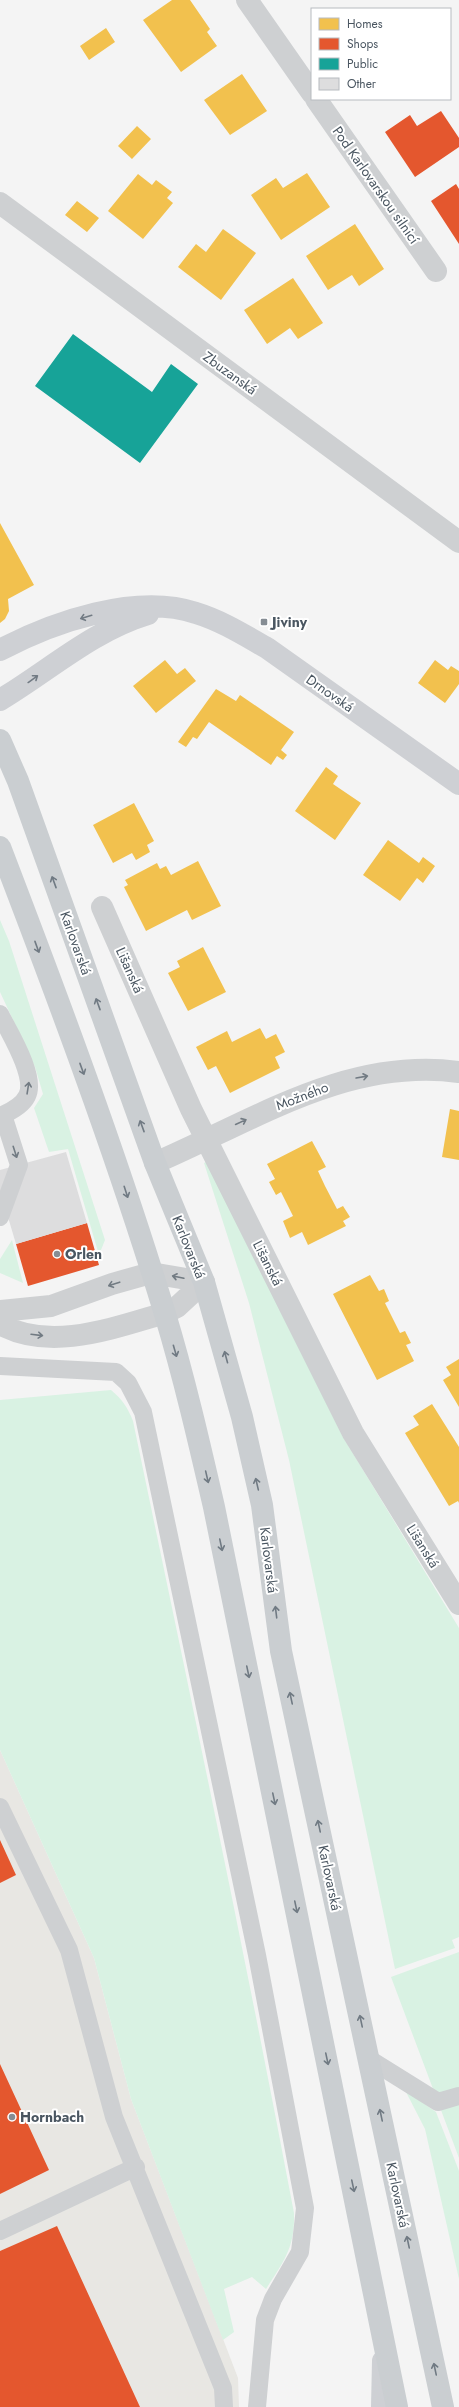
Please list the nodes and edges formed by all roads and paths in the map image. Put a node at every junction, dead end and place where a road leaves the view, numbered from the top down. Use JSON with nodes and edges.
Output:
{"nodes":[{"id":1,"x":247,"y":0,"type":"edge"},
{"id":2,"x":311,"y":92,"type":"edge"},
{"id":3,"x":317,"y":100,"type":"edge"},
{"id":4,"x":0,"y":203,"type":"edge"},
{"id":5,"x":436,"y":271,"type":"dead end"},
{"id":6,"x":459,"y":542,"type":"edge"},
{"id":7,"x":195,"y":612,"type":"junction"},
{"id":8,"x":0,"y":650,"type":"edge"},
{"id":9,"x":0,"y":700,"type":"edge"},
{"id":10,"x":0,"y":740,"type":"edge"},
{"id":11,"x":459,"y":784,"type":"edge"},
{"id":12,"x":2,"y":857,"type":"edge"},
{"id":13,"x":102,"y":908,"type":"dead end"},
{"id":14,"x":0,"y":1014,"type":"edge"},
{"id":15,"x":459,"y":1072,"type":"edge"},
{"id":16,"x":2,"y":1115,"type":"edge"},
{"id":17,"x":206,"y":1139,"type":"junction"},
{"id":18,"x":155,"y":1163,"type":"junction"},
{"id":19,"x":0,"y":1217,"type":"edge"},
{"id":20,"x":151,"y":1273,"type":"junction"},
{"id":21,"x":204,"y":1282,"type":"junction"},
{"id":22,"x":0,"y":1311,"type":"edge"},
{"id":23,"x":164,"y":1313,"type":"junction"},
{"id":24,"x":0,"y":1324,"type":"edge"},
{"id":25,"x":0,"y":1366,"type":"edge"},
{"id":26,"x":459,"y":1604,"type":"edge"},
{"id":27,"x":0,"y":1807,"type":"edge"},
{"id":28,"x":369,"y":2059,"type":"junction"},
{"id":29,"x":459,"y":2096,"type":"edge"},
{"id":30,"x":136,"y":2167,"type":"junction"},
{"id":31,"x":0,"y":2231,"type":"edge"},
{"id":32,"x":384,"y":2333,"type":"junction"},
{"id":33,"x":224,"y":2407,"type":"edge"},
{"id":34,"x":257,"y":2407,"type":"edge"},
{"id":35,"x":382,"y":2407,"type":"edge"},
{"id":36,"x":397,"y":2407,"type":"edge"},
{"id":37,"x":444,"y":2407,"type":"edge"}],
"edges":[{"from":1,"to":2,"type":"street"},
{"from":3,"to":5,"type":"street","name":"Pod Karlovarskou silnicí"},
{"from":4,"to":6,"type":"street","name":"Zbuzanská"},
{"from":7,"to":8,"type":"main road","name":"Drnovská","one_way":true},
{"from":9,"to":7,"type":"main road","name":"Drnovská","one_way":true},
{"from":7,"to":11,"type":"main road","name":"Drnovská"},
{"from":18,"to":10,"type":"main road","name":"Karlovarská","one_way":true},
{"from":12,"to":20,"type":"main road","one_way":true},
{"from":13,"to":17,"type":"street","name":"Lišanská"},
{"from":16,"to":14,"type":"lane","one_way":true},
{"from":17,"to":15,"type":"street","name":"Možného","one_way":true},
{"from":16,"to":19,"type":"lane","one_way":true},
{"from":17,"to":18,"type":"street","name":"Možného"},
{"from":17,"to":26,"type":"street","name":"Lišanská"},
{"from":18,"to":21,"type":"main road","name":"Karlovarská"},
{"from":21,"to":20,"type":"street","one_way":true},
{"from":20,"to":22,"type":"street","one_way":true},
{"from":20,"to":23,"type":"main road"},
{"from":21,"to":23,"type":"street"},
{"from":28,"to":21,"type":"main road","name":"Karlovarská","one_way":true},
{"from":24,"to":23,"type":"street","one_way":true},
{"from":23,"to":32,"type":"main road","one_way":true},
{"from":25,"to":34,"type":"lane"},
{"from":27,"to":30,"type":"lane"},
{"from":28,"to":29,"type":"lane"},
{"from":37,"to":28,"type":"main road","name":"Karlovarská","one_way":true},
{"from":30,"to":31,"type":"lane"},
{"from":30,"to":33,"type":"lane"},
{"from":32,"to":35,"type":"main road"},
{"from":32,"to":36,"type":"main road"}]}
